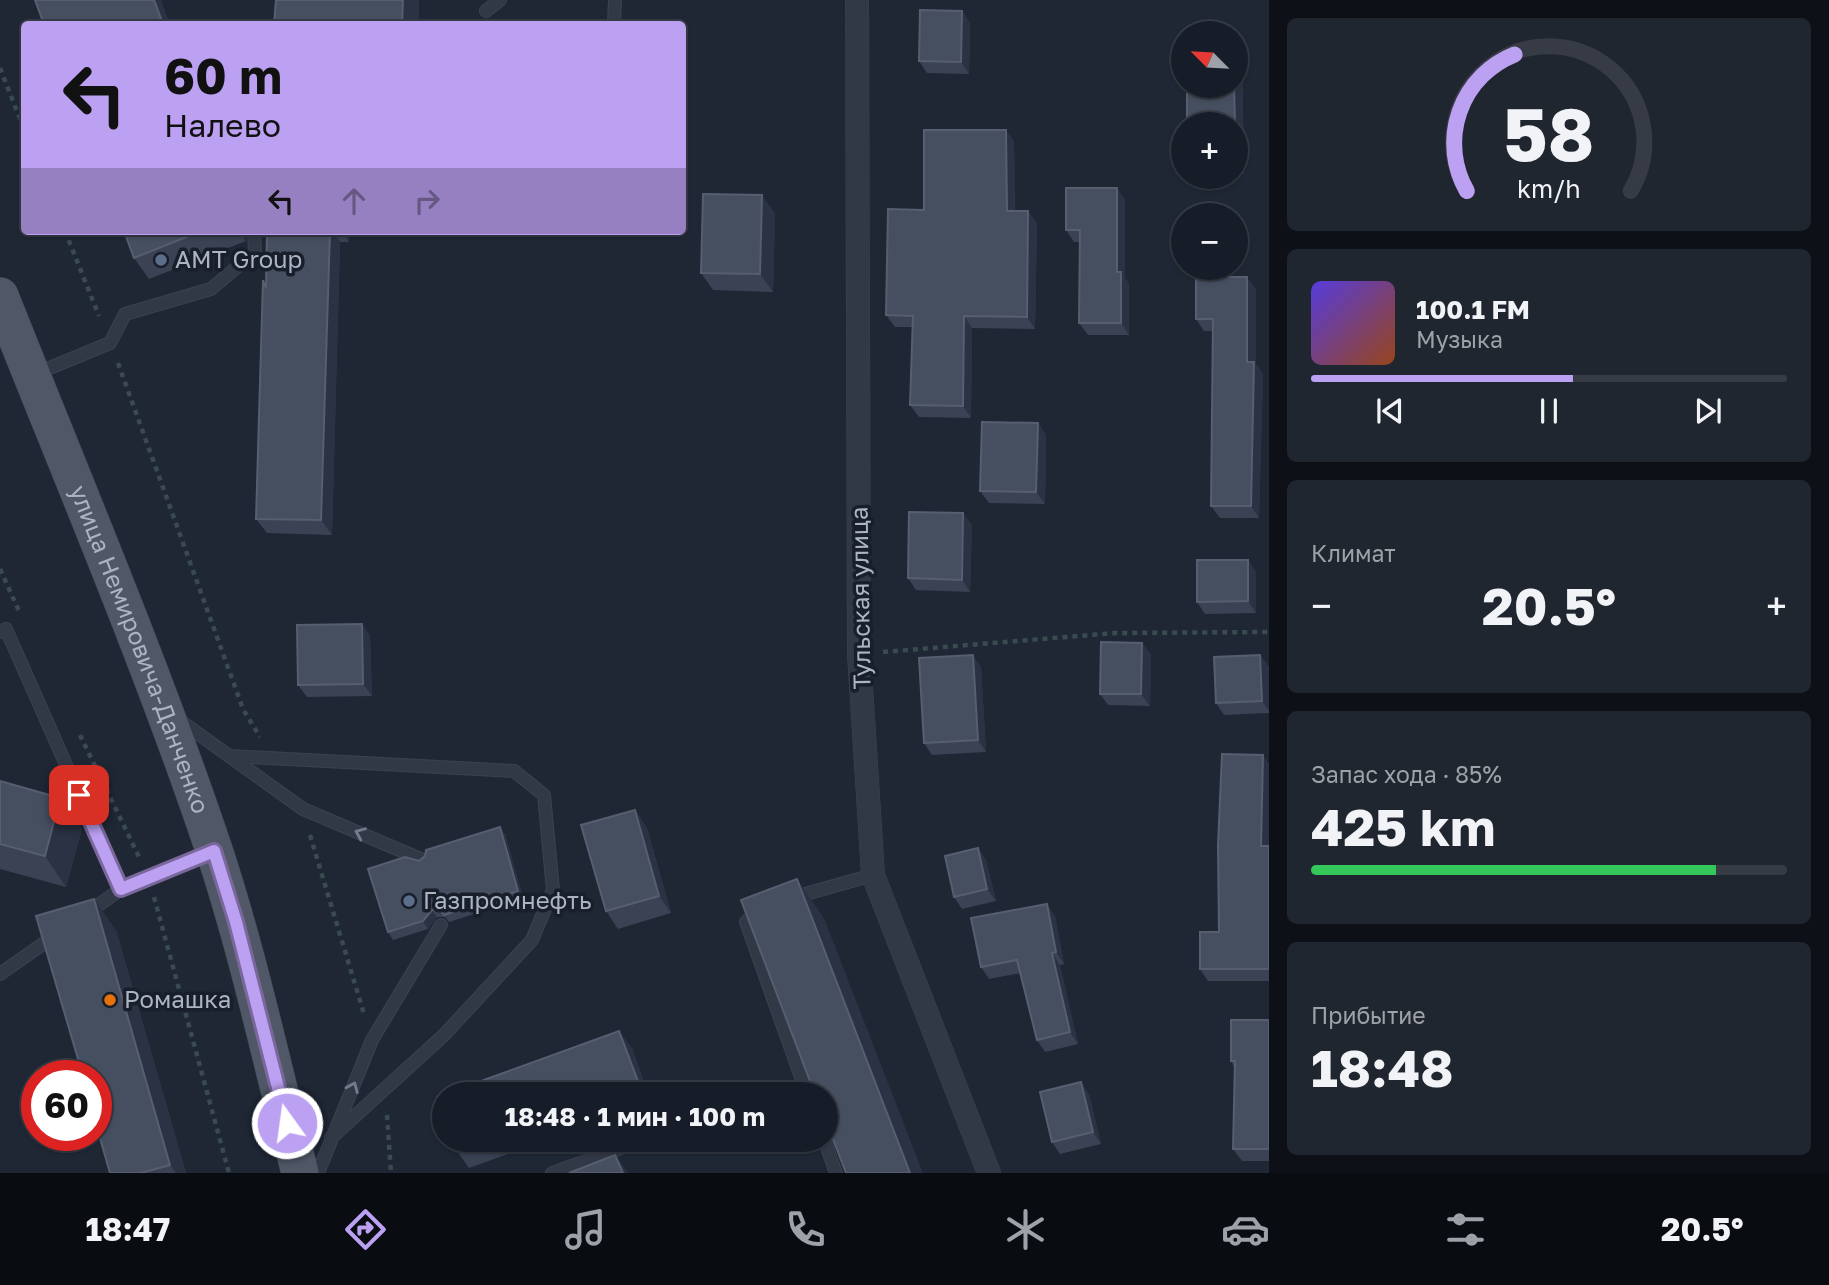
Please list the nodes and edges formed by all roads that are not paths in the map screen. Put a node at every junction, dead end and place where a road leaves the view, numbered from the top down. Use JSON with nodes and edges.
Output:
{"nodes":[{"id":1,"x":500,"y":0,"type":"edge"},
{"id":2,"x":615,"y":0,"type":"edge"},
{"id":3,"x":857,"y":0,"type":"edge"},
{"id":4,"x":486,"y":11,"type":"dead end"},
{"id":5,"x":614,"y":21,"type":"edge"},
{"id":6,"x":254,"y":235,"type":"edge"},
{"id":7,"x":0,"y":296,"type":"edge"},
{"id":8,"x":32,"y":375,"type":"junction"},
{"id":9,"x":0,"y":632,"type":"edge"},
{"id":10,"x":163,"y":708,"type":"junction"},
{"id":11,"x":229,"y":756,"type":"junction"},
{"id":12,"x":214,"y":851,"type":"junction"},
{"id":13,"x":423,"y":860,"type":"edge"},
{"id":14,"x":873,"y":875,"type":"junction"},
{"id":15,"x":121,"y":889,"type":"junction"},
{"id":16,"x":441,"y":925,"type":"edge"},
{"id":17,"x":0,"y":974,"type":"edge"},
{"id":18,"x":803,"y":1082,"type":"edge"},
{"id":19,"x":331,"y":1138,"type":"junction"},
{"id":20,"x":611,"y":1152,"type":"edge"},
{"id":21,"x":829,"y":1152,"type":"edge"},
{"id":22,"x":300,"y":1173,"type":"edge"},
{"id":23,"x":318,"y":1173,"type":"edge"},
{"id":24,"x":552,"y":1173,"type":"edge"},
{"id":25,"x":836,"y":1173,"type":"edge"},
{"id":26,"x":989,"y":1173,"type":"edge"}],
"edges":[{"from":1,"to":4,"type":"lane"},
{"from":2,"to":5,"type":"lane"},
{"from":3,"to":14,"type":"street","name":"Тульская улица"},
{"from":6,"to":8,"type":"lane"},
{"from":7,"to":8,"type":"main road","name":"улица Немировича-Данченко"},
{"from":8,"to":10,"type":"main road","name":"улица Немировича-Данченко"},
{"from":9,"to":15,"type":"lane"},
{"from":10,"to":11,"type":"lane"},
{"from":10,"to":12,"type":"main road","name":"улица Немировича-Данченко"},
{"from":13,"to":11,"type":"lane","one_way":true},
{"from":11,"to":19,"type":"lane"},
{"from":12,"to":15,"type":"lane"},
{"from":12,"to":22,"type":"main road","name":"улица Немировича-Данченко"},
{"from":14,"to":18,"type":"lane"},
{"from":14,"to":26,"type":"street","name":"Тульская улица"},
{"from":15,"to":17,"type":"lane"},
{"from":19,"to":16,"type":"lane","one_way":true},
{"from":19,"to":23,"type":"lane"},
{"from":20,"to":24,"type":"lane"},
{"from":21,"to":25,"type":"lane"}]}
